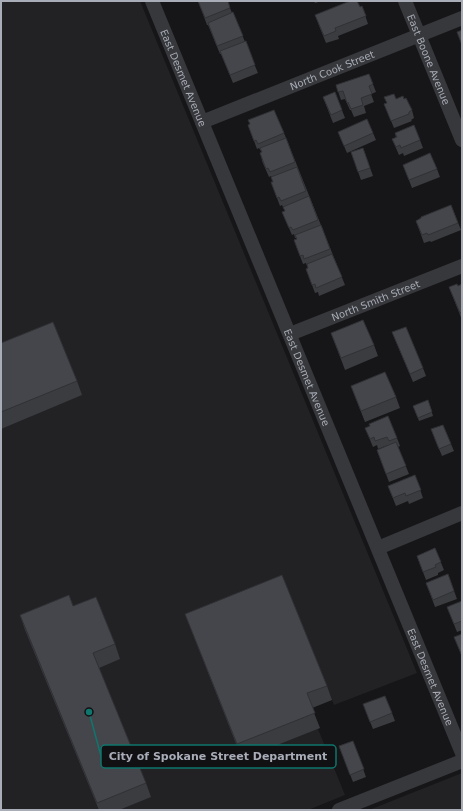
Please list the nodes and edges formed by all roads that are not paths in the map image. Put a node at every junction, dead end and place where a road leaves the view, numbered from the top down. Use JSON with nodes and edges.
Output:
{"nodes":[{"id":1,"x":152,"y":1,"type":"edge"},
{"id":2,"x":405,"y":1,"type":"edge"},
{"id":3,"x":462,"y":18,"type":"edge"},
{"id":4,"x":419,"y":35,"type":"junction"},
{"id":5,"x":202,"y":122,"type":"junction"},
{"id":6,"x":462,"y":140,"type":"edge"},
{"id":7,"x":462,"y":266,"type":"edge"},
{"id":8,"x":290,"y":334,"type":"junction"},
{"id":9,"x":462,"y":513,"type":"edge"},
{"id":10,"x":378,"y":548,"type":"junction"},
{"id":11,"x":462,"y":753,"type":"edge"},
{"id":12,"x":462,"y":761,"type":"edge"},
{"id":13,"x":339,"y":810,"type":"edge"}],
"edges":[{"from":1,"to":5,"type":"street","name":"East Desmet Avenue"},
{"from":2,"to":4,"type":"street","name":"East Boone Avenue"},
{"from":3,"to":4,"type":"street","name":"North Cook Street"},
{"from":4,"to":5,"type":"street","name":"North Cook Street"},
{"from":4,"to":6,"type":"street","name":"East Boone Avenue"},
{"from":5,"to":8,"type":"street","name":"East Desmet Avenue"},
{"from":7,"to":8,"type":"street","name":"North Smith Street"},
{"from":8,"to":10,"type":"street","name":"East Desmet Avenue"},
{"from":9,"to":10,"type":"street"},
{"from":10,"to":11,"type":"street","name":"East Desmet Avenue"},
{"from":12,"to":13,"type":"street"}]}
